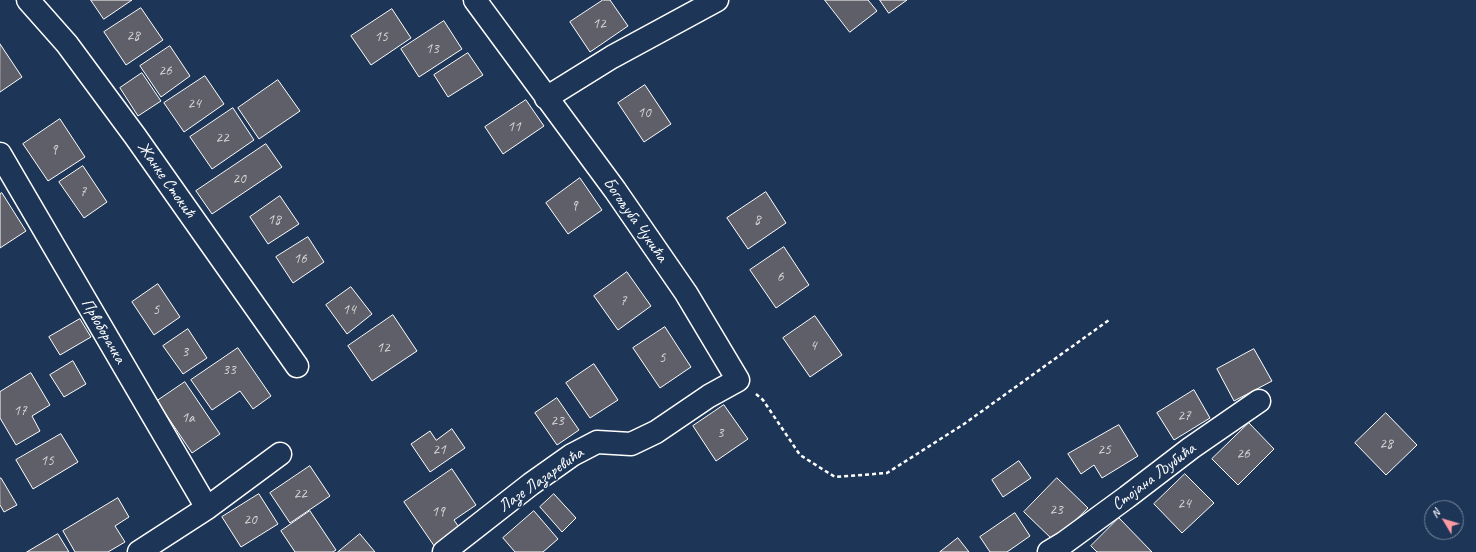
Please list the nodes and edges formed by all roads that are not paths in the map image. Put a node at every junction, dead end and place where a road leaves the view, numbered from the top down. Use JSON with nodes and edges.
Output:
{"nodes":[{"id":1,"x":28,"y":0,"type":"edge"},
{"id":2,"x":475,"y":0,"type":"edge"},
{"id":3,"x":717,"y":0,"type":"edge"},
{"id":4,"x":546,"y":98,"type":"junction"},
{"id":5,"x":0,"y":154,"type":"edge"},
{"id":6,"x":297,"y":366,"type":"dead end"},
{"id":7,"x":738,"y":380,"type":"joint"},
{"id":8,"x":1260,"y":401,"type":"dead end"},
{"id":9,"x":280,"y":454,"type":"dead end"},
{"id":10,"x":207,"y":508,"type":"junction"},
{"id":11,"x":139,"y":552,"type":"edge"},
{"id":12,"x":444,"y":552,"type":"edge"},
{"id":13,"x":1049,"y":552,"type":"edge"}],
"edges":[{"from":1,"to":6,"type":"street","name":"Жанке Стокић"},
{"from":2,"to":4,"type":"street","name":"Богољуба Чукића"},
{"from":3,"to":4,"type":"street"},
{"from":4,"to":7,"type":"street","name":"Богољуба Чукића"},
{"from":5,"to":10,"type":"street","name":"Првоборачка"},
{"from":7,"to":12,"type":"street","name":"Лазе Лазаревића"},
{"from":8,"to":13,"type":"street","name":"Стојана Љубића"},
{"from":9,"to":10,"type":"street"},
{"from":10,"to":11,"type":"street"}]}
